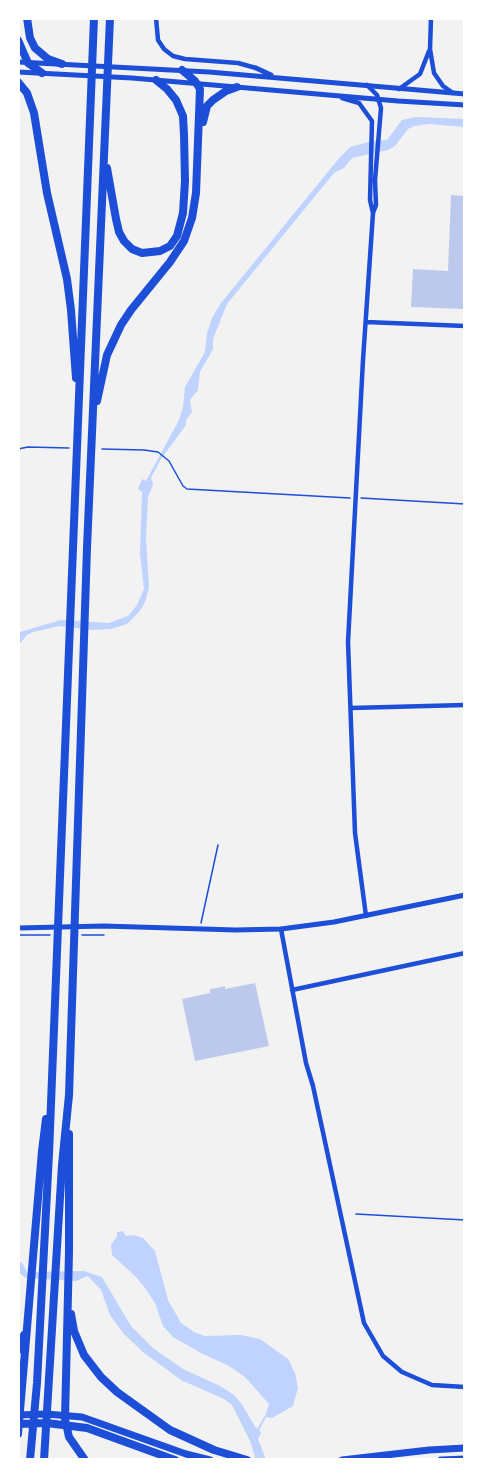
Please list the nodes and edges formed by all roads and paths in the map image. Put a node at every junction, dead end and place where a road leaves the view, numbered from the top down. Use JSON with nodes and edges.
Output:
{"nodes":[{"id":1,"x":27,"y":18,"type":"edge"},
{"id":2,"x":94,"y":18,"type":"edge"},
{"id":3,"x":110,"y":18,"type":"edge"},
{"id":4,"x":156,"y":18,"type":"edge"},
{"id":5,"x":431,"y":18,"type":"edge"},
{"id":6,"x":18,"y":40,"type":"edge"},
{"id":7,"x":430,"y":48,"type":"junction"},
{"id":8,"x":18,"y":62,"type":"edge"},
{"id":9,"x":28,"y":63,"type":"junction"},
{"id":10,"x":62,"y":64,"type":"junction"},
{"id":11,"x":256,"y":68,"type":"joint"},
{"id":12,"x":182,"y":70,"type":"junction"},
{"id":13,"x":18,"y":72,"type":"edge"},
{"id":14,"x":42,"y":73,"type":"junction"},
{"id":15,"x":275,"y":77,"type":"junction"},
{"id":16,"x":156,"y":81,"type":"junction"},
{"id":17,"x":18,"y":82,"type":"edge"},
{"id":18,"x":198,"y":85,"type":"junction"},
{"id":19,"x":367,"y":85,"type":"junction"},
{"id":20,"x":237,"y":87,"type":"junction"},
{"id":21,"x":399,"y":88,"type":"junction"},
{"id":22,"x":454,"y":93,"type":"junction"},
{"id":23,"x":465,"y":94,"type":"edge"},
{"id":24,"x":335,"y":96,"type":"junction"},
{"id":25,"x":380,"y":100,"type":"junction"},
{"id":26,"x":465,"y":105,"type":"edge"},
{"id":27,"x":198,"y":144,"type":"junction"},
{"id":28,"x":104,"y":152,"type":"junction"},
{"id":29,"x":375,"y":158,"type":"junction"},
{"id":30,"x":366,"y":322,"type":"junction"},
{"id":31,"x":465,"y":326,"type":"edge"},
{"id":32,"x":78,"y":420,"type":"junction"},
{"id":33,"x":92,"y":423,"type":"junction"},
{"id":34,"x":69,"y":448,"type":"dead end"},
{"id":35,"x":18,"y":449,"type":"edge"},
{"id":36,"x":102,"y":449,"type":"dead end"},
{"id":37,"x":355,"y":498,"type":"junction"},
{"id":38,"x":465,"y":504,"type":"edge"},
{"id":39,"x":465,"y":705,"type":"edge"},
{"id":40,"x":351,"y":708,"type":"junction"},
{"id":41,"x":218,"y":845,"type":"dead end"},
{"id":42,"x":465,"y":895,"type":"edge"},
{"id":43,"x":366,"y":916,"type":"junction"},
{"id":44,"x":18,"y":928,"type":"edge"},
{"id":45,"x":200,"y":929,"type":"junction"},
{"id":46,"x":281,"y":929,"type":"junction"},
{"id":47,"x":465,"y":953,"type":"edge"},
{"id":48,"x":291,"y":990,"type":"junction"},
{"id":49,"x":51,"y":1087,"type":"junction"},
{"id":50,"x":69,"y":1095,"type":"junction"},
{"id":51,"x":356,"y":1214,"type":"dead end"},
{"id":52,"x":465,"y":1220,"type":"edge"},
{"id":53,"x":69,"y":1285,"type":"junction"},
{"id":54,"x":27,"y":1327,"type":"junction"},
{"id":55,"x":18,"y":1350,"type":"edge"},
{"id":56,"x":465,"y":1388,"type":"edge"},
{"id":57,"x":18,"y":1415,"type":"edge"},
{"id":58,"x":18,"y":1424,"type":"edge"},
{"id":59,"x":18,"y":1434,"type":"edge"},
{"id":60,"x":465,"y":1448,"type":"edge"},
{"id":61,"x":465,"y":1459,"type":"edge"},
{"id":62,"x":30,"y":1460,"type":"edge"},
{"id":63,"x":44,"y":1460,"type":"edge"},
{"id":64,"x":85,"y":1460,"type":"edge"},
{"id":65,"x":175,"y":1460,"type":"edge"},
{"id":66,"x":210,"y":1460,"type":"edge"},
{"id":67,"x":247,"y":1460,"type":"edge"},
{"id":68,"x":342,"y":1460,"type":"edge"},
{"id":69,"x":441,"y":1460,"type":"edge"}],
"edges":[{"from":1,"to":10,"type":"highway"},
{"from":2,"to":32,"type":"highway"},
{"from":3,"to":28,"type":"highway"},
{"from":4,"to":11,"type":"street"},
{"from":5,"to":7,"type":"street"},
{"from":6,"to":9,"type":"highway"},
{"from":7,"to":21,"type":"street"},
{"from":7,"to":22,"type":"street"},
{"from":8,"to":9,"type":"street"},
{"from":9,"to":10,"type":"street"},
{"from":9,"to":14,"type":"highway"},
{"from":10,"to":12,"type":"street"},
{"from":11,"to":15,"type":"street"},
{"from":12,"to":15,"type":"street"},
{"from":12,"to":18,"type":"highway"},
{"from":13,"to":14,"type":"street"},
{"from":14,"to":16,"type":"street"},
{"from":15,"to":19,"type":"street"},
{"from":16,"to":18,"type":"street"},
{"from":16,"to":28,"type":"highway"},
{"from":17,"to":32,"type":"highway"},
{"from":18,"to":20,"type":"street"},
{"from":18,"to":27,"type":"highway"},
{"from":19,"to":21,"type":"street"},
{"from":19,"to":25,"type":"street"},
{"from":20,"to":24,"type":"street"},
{"from":20,"to":27,"type":"highway"},
{"from":21,"to":22,"type":"street"},
{"from":22,"to":23,"type":"street"},
{"from":24,"to":25,"type":"street"},
{"from":24,"to":29,"type":"street"},
{"from":25,"to":26,"type":"street"},
{"from":25,"to":29,"type":"street"},
{"from":27,"to":33,"type":"highway"},
{"from":28,"to":33,"type":"highway"},
{"from":29,"to":30,"type":"street"},
{"from":30,"to":31,"type":"street"},
{"from":30,"to":37,"type":"street"},
{"from":32,"to":49,"type":"highway"},
{"from":33,"to":50,"type":"highway"},
{"from":34,"to":35,"type":"path"},
{"from":36,"to":37,"type":"path"},
{"from":37,"to":38,"type":"path"},
{"from":37,"to":40,"type":"street"},
{"from":39,"to":40,"type":"street"},
{"from":40,"to":43,"type":"street"},
{"from":41,"to":45,"type":"path"},
{"from":42,"to":43,"type":"street"},
{"from":43,"to":46,"type":"street"},
{"from":44,"to":45,"type":"street"},
{"from":45,"to":46,"type":"street"},
{"from":46,"to":48,"type":"street"},
{"from":47,"to":48,"type":"street"},
{"from":48,"to":56,"type":"street"},
{"from":49,"to":54,"type":"highway"},
{"from":49,"to":62,"type":"highway"},
{"from":50,"to":53,"type":"highway"},
{"from":50,"to":63,"type":"highway"},
{"from":51,"to":52,"type":"path"},
{"from":53,"to":64,"type":"highway"},
{"from":53,"to":67,"type":"highway"},
{"from":54,"to":55,"type":"highway"},
{"from":54,"to":59,"type":"highway"},
{"from":57,"to":66,"type":"main road"},
{"from":58,"to":65,"type":"highway"},
{"from":60,"to":68,"type":"main road"},
{"from":61,"to":69,"type":"main road"}]}
